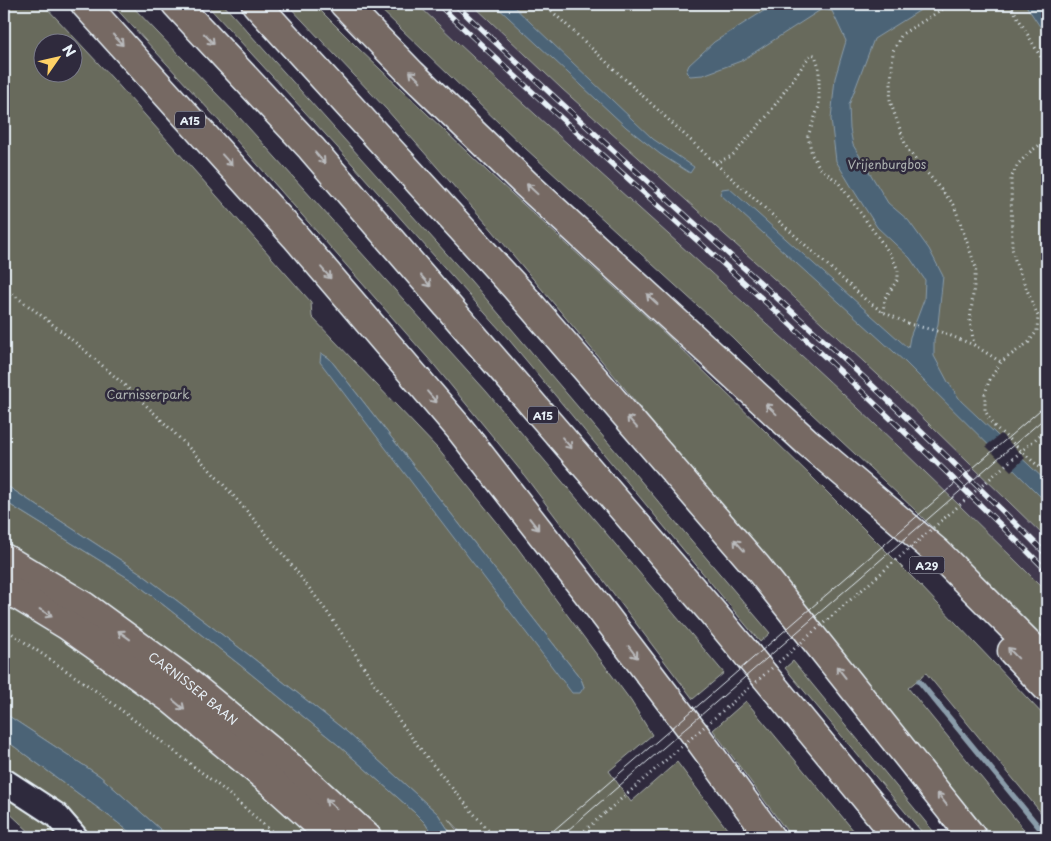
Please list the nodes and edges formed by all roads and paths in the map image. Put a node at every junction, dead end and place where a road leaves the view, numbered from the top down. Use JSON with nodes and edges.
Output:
{"nodes":[{"id":1,"x":85,"y":4,"type":"edge"},
{"id":2,"x":176,"y":4,"type":"edge"},
{"id":3,"x":256,"y":4,"type":"edge"},
{"id":4,"x":344,"y":4,"type":"edge"},
{"id":5,"x":544,"y":4,"type":"edge"},
{"id":6,"x":951,"y":4,"type":"edge"},
{"id":7,"x":1010,"y":4,"type":"edge"},
{"id":8,"x":1047,"y":68,"type":"edge"},
{"id":9,"x":1047,"y":140,"type":"edge"},
{"id":10,"x":715,"y":163,"type":"junction"},
{"id":11,"x":4,"y":288,"type":"edge"},
{"id":12,"x":883,"y":312,"type":"junction"},
{"id":13,"x":974,"y":345,"type":"junction"},
{"id":14,"x":1001,"y":362,"type":"junction"},
{"id":15,"x":1047,"y":429,"type":"edge"},
{"id":16,"x":807,"y":442,"type":"junction"},
{"id":17,"x":1047,"y":471,"type":"edge"},
{"id":18,"x":4,"y":558,"type":"edge"},
{"id":19,"x":4,"y":588,"type":"edge"},
{"id":20,"x":4,"y":628,"type":"edge"},
{"id":21,"x":1047,"y":662,"type":"edge"},
{"id":22,"x":1047,"y":688,"type":"edge"},
{"id":23,"x":4,"y":781,"type":"edge"},
{"id":24,"x":75,"y":837,"type":"edge"},
{"id":25,"x":278,"y":837,"type":"edge"},
{"id":26,"x":332,"y":837,"type":"edge"},
{"id":27,"x":367,"y":837,"type":"edge"},
{"id":28,"x":494,"y":837,"type":"edge"},
{"id":29,"x":577,"y":837,"type":"edge"},
{"id":30,"x":770,"y":837,"type":"edge"},
{"id":31,"x":898,"y":837,"type":"edge"},
{"id":32,"x":972,"y":837,"type":"edge"}],
"edges":[{"from":1,"to":30,"type":"main road","number":"A15","one_way":true},
{"from":2,"to":31,"type":"main road","number":"A15","one_way":true},
{"from":32,"to":3,"type":"main road","one_way":true},
{"from":16,"to":4,"type":"main road","one_way":true},
{"from":5,"to":10,"type":"path"},
{"from":6,"to":13,"type":"path"},
{"from":7,"to":8,"type":"path"},
{"from":9,"to":14,"type":"path"},
{"from":10,"to":12,"type":"path"},
{"from":10,"to":12,"type":"path"},
{"from":11,"to":28,"type":"path"},
{"from":12,"to":13,"type":"path"},
{"from":13,"to":14,"type":"path"},
{"from":14,"to":17,"type":"path"},
{"from":15,"to":29,"type":"path","bridge":true},
{"from":16,"to":21,"type":"main road"},
{"from":22,"to":16,"type":"main road","number":"A29","one_way":true},
{"from":27,"to":18,"type":"main road","name":"CARNISSER BAAN","one_way":true},
{"from":19,"to":26,"type":"main road","name":"CARNISSER BAAN","one_way":true},
{"from":20,"to":25,"type":"path"},
{"from":23,"to":24,"type":"street"}]}
